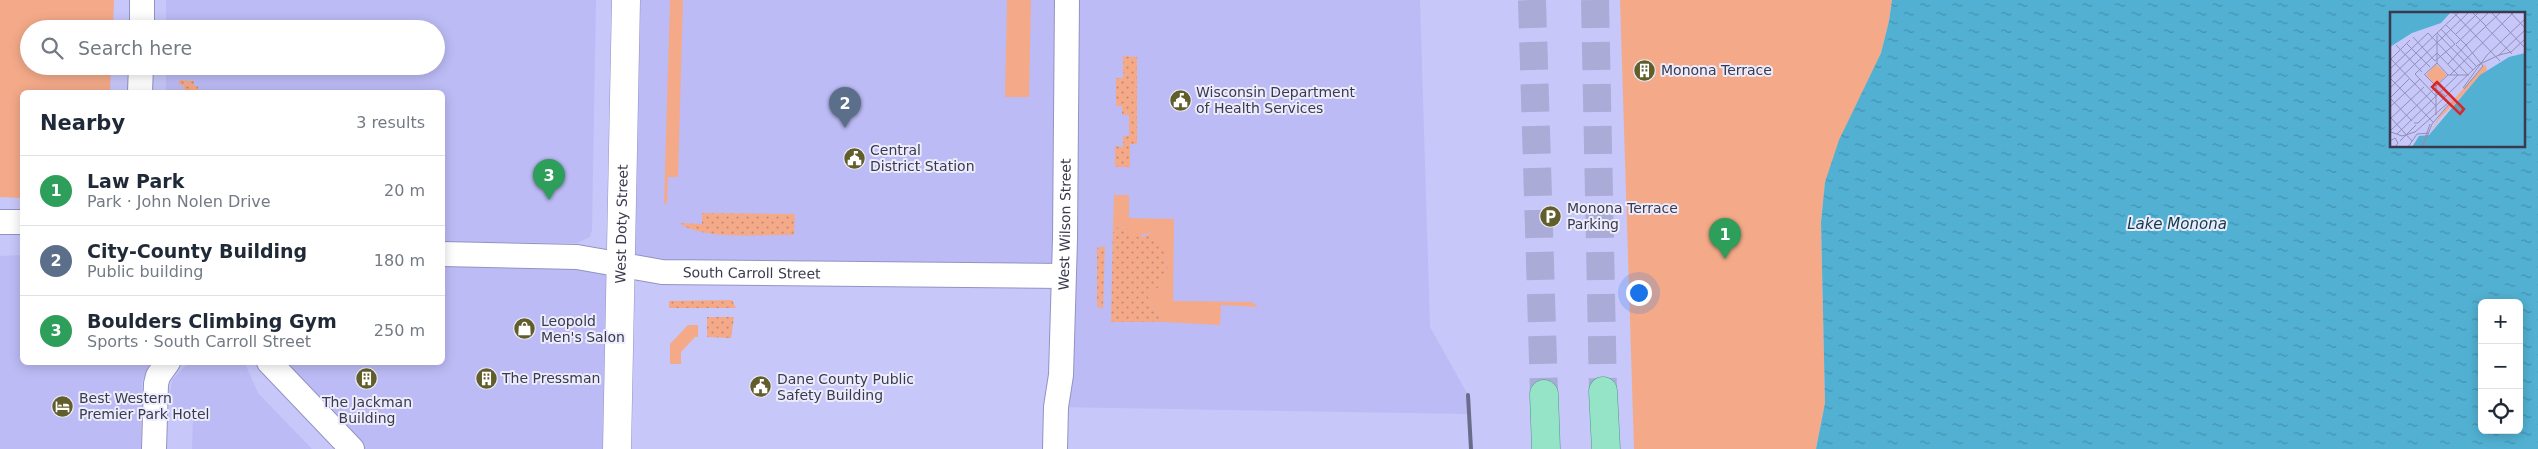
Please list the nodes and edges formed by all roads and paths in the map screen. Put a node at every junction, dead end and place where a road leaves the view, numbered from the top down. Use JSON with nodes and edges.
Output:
{"nodes":[{"id":1,"x":142,"y":0,"type":"edge"},
{"id":2,"x":626,"y":0,"type":"edge"},
{"id":3,"x":1067,"y":0,"type":"edge"},
{"id":4,"x":142,"y":20,"type":"edge"},
{"id":5,"x":140,"y":75,"type":"edge"},
{"id":6,"x":140,"y":90,"type":"edge"},
{"id":7,"x":0,"y":222,"type":"edge"},
{"id":8,"x":20,"y":222,"type":"edge"},
{"id":9,"x":445,"y":254,"type":"edge"},
{"id":10,"x":621,"y":265,"type":"junction"},
{"id":11,"x":1064,"y":276,"type":"junction"},
{"id":12,"x":166,"y":365,"type":"edge"},
{"id":13,"x":272,"y":365,"type":"edge"},
{"id":14,"x":1603,"y":392,"type":"tunnel mouth"},
{"id":15,"x":1544,"y":394,"type":"tunnel mouth"},
{"id":16,"x":154,"y":449,"type":"edge"},
{"id":17,"x":352,"y":449,"type":"edge"},
{"id":18,"x":616,"y":449,"type":"edge"},
{"id":19,"x":1055,"y":449,"type":"edge"},
{"id":20,"x":1546,"y":449,"type":"edge"},
{"id":21,"x":1606,"y":449,"type":"edge"}],
"edges":[{"from":1,"to":4,"type":"street"},
{"from":2,"to":10,"type":"street","name":"West Doty Street"},
{"from":3,"to":11,"type":"street","name":"West Wilson Street"},
{"from":5,"to":6,"type":"street"},
{"from":7,"to":8,"type":"street"},
{"from":9,"to":10,"type":"street","name":"South Carroll Street"},
{"from":10,"to":11,"type":"street","name":"South Carroll Street"},
{"from":10,"to":18,"type":"street","name":"West Doty Street"},
{"from":11,"to":19,"type":"street","name":"West Wilson Street"},
{"from":12,"to":16,"type":"street"},
{"from":13,"to":17,"type":"street"},
{"from":14,"to":21,"type":"main road"},
{"from":15,"to":20,"type":"main road"}]}
